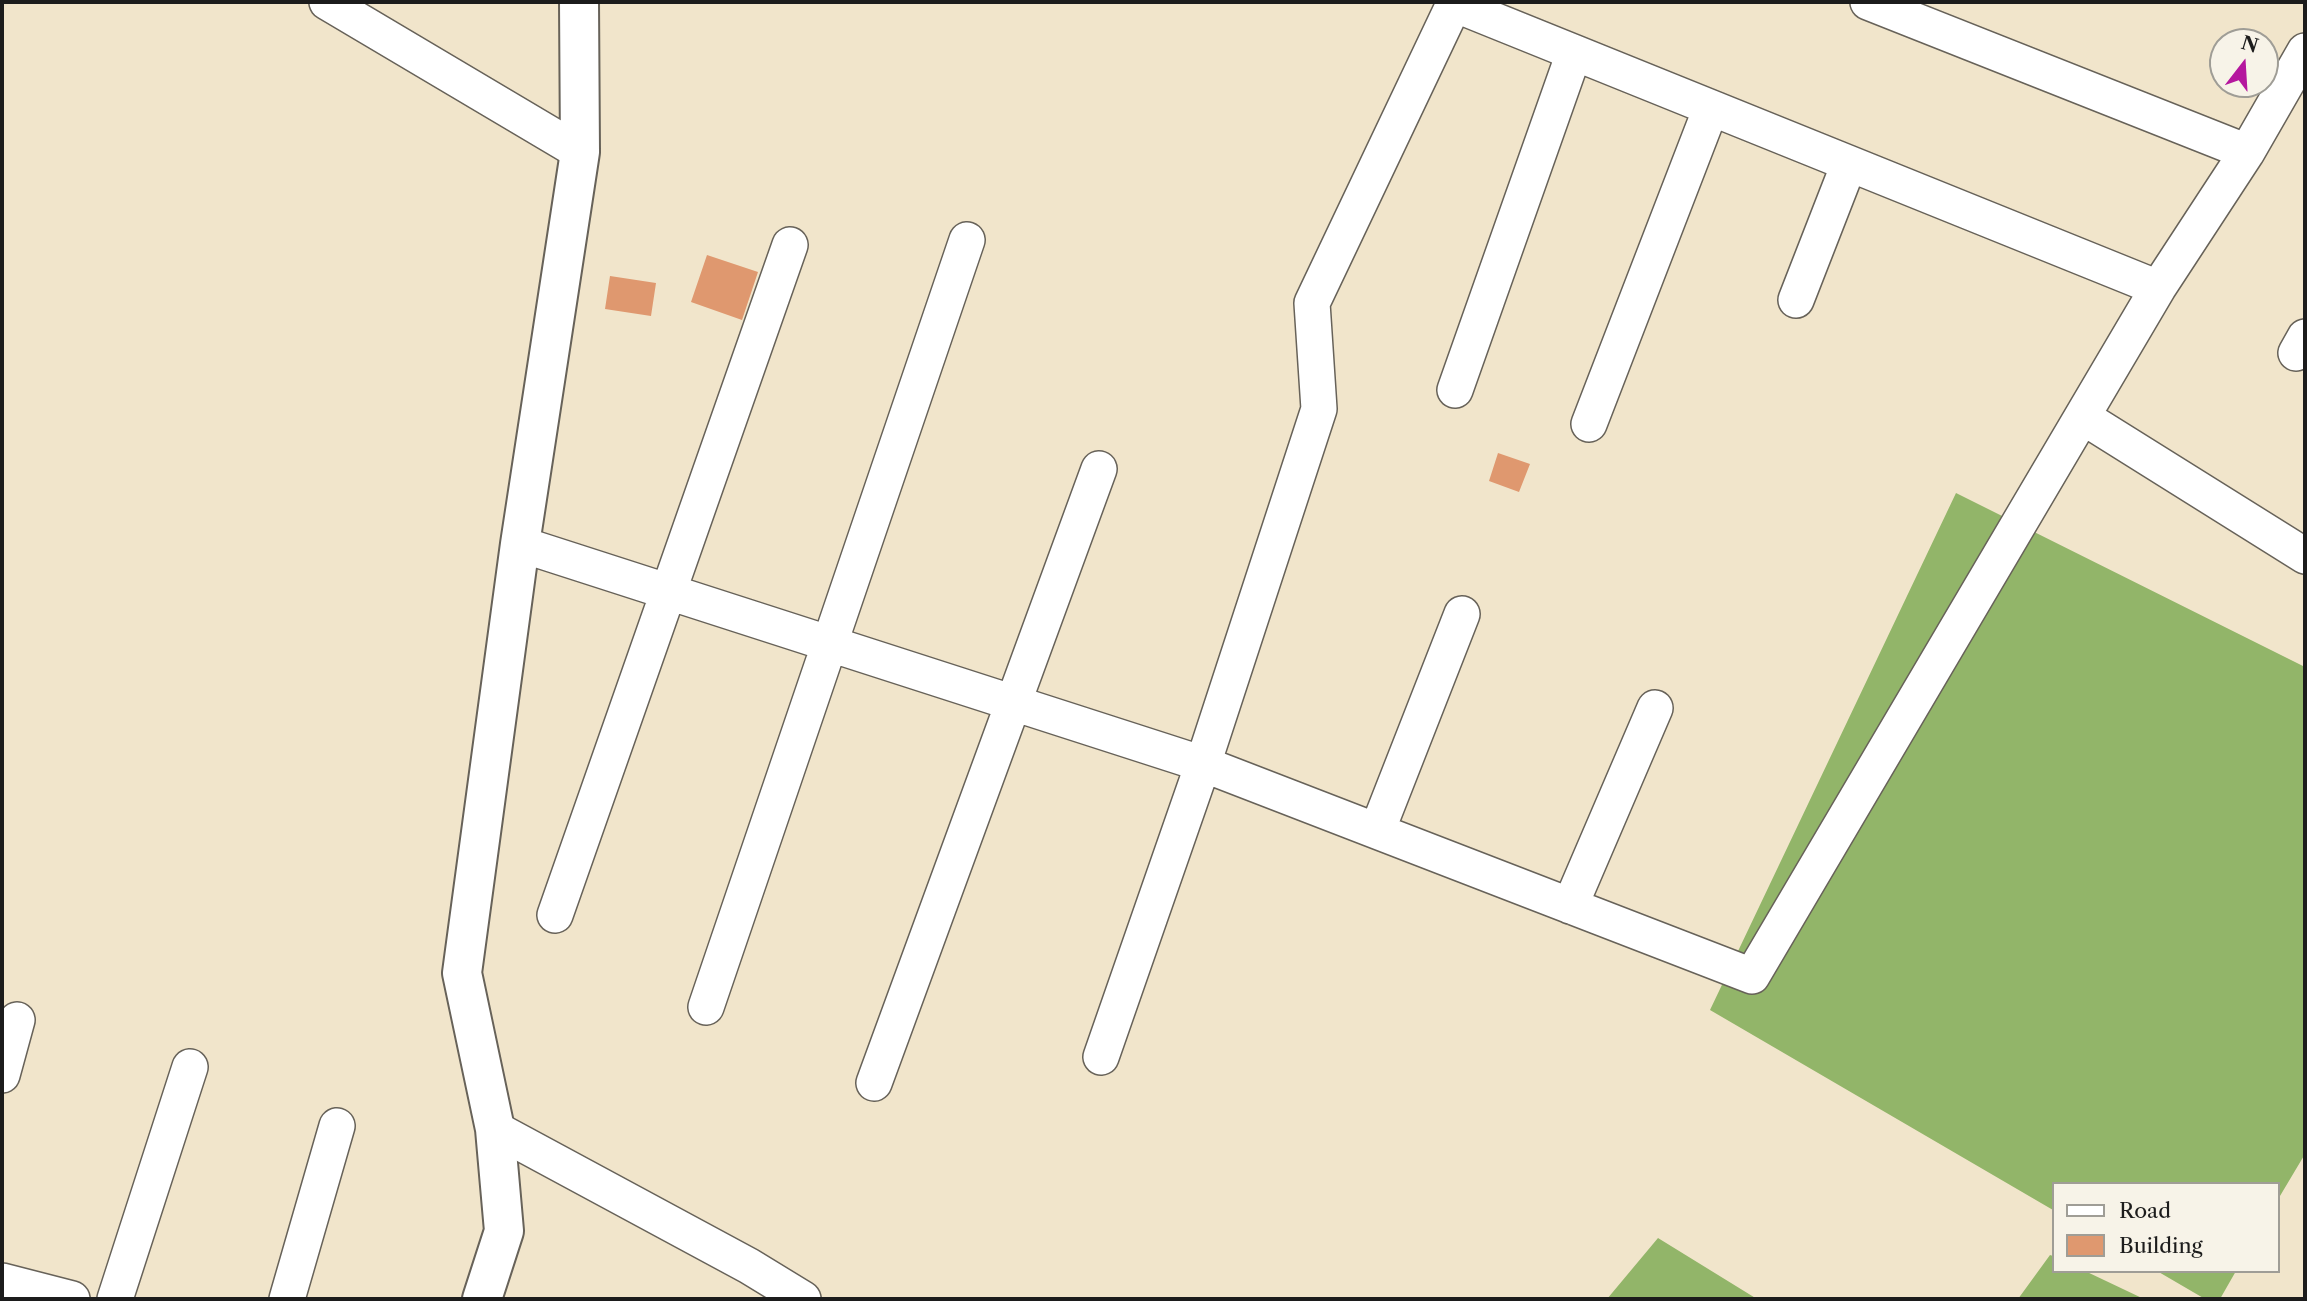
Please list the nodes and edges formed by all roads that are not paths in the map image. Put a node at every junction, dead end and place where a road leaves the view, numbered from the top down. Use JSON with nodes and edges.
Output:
{"nodes":[{"id":1,"x":327,"y":2,"type":"edge"},
{"id":2,"x":579,"y":2,"type":"edge"},
{"id":3,"x":1868,"y":2,"type":"edge"},
{"id":4,"x":1454,"y":3,"type":"edge"},
{"id":5,"x":1925,"y":12,"type":"edge"},
{"id":6,"x":2305,"y":51,"type":"edge"},
{"id":7,"x":1574,"y":53,"type":"junction"},
{"id":8,"x":1711,"y":108,"type":"junction"},
{"id":9,"x":580,"y":152,"type":"junction"},
{"id":10,"x":2247,"y":152,"type":"junction"},
{"id":11,"x":1849,"y":164,"type":"junction"},
{"id":12,"x":967,"y":240,"type":"dead end"},
{"id":13,"x":790,"y":245,"type":"dead end"},
{"id":14,"x":2158,"y":288,"type":"junction"},
{"id":15,"x":1796,"y":300,"type":"dead end"},
{"id":16,"x":1455,"y":390,"type":"dead end"},
{"id":17,"x":2083,"y":417,"type":"junction"},
{"id":18,"x":1589,"y":424,"type":"dead end"},
{"id":19,"x":1099,"y":469,"type":"dead end"},
{"id":20,"x":520,"y":544,"type":"junction"},
{"id":21,"x":2305,"y":556,"type":"edge"},
{"id":22,"x":668,"y":592,"type":"junction"},
{"id":23,"x":1462,"y":614,"type":"dead end"},
{"id":24,"x":830,"y":644,"type":"junction"},
{"id":25,"x":1013,"y":703,"type":"junction"},
{"id":26,"x":1655,"y":708,"type":"dead end"},
{"id":27,"x":1203,"y":764,"type":"junction"},
{"id":28,"x":1377,"y":831,"type":"junction"},
{"id":29,"x":1570,"y":906,"type":"junction"},
{"id":30,"x":555,"y":915,"type":"dead end"},
{"id":31,"x":706,"y":1007,"type":"dead end"},
{"id":32,"x":17,"y":1020,"type":"dead end"},
{"id":33,"x":1101,"y":1057,"type":"dead end"},
{"id":34,"x":190,"y":1067,"type":"dead end"},
{"id":35,"x":2,"y":1075,"type":"edge"},
{"id":36,"x":874,"y":1083,"type":"dead end"},
{"id":37,"x":337,"y":1126,"type":"dead end"},
{"id":38,"x":495,"y":1129,"type":"junction"},
{"id":39,"x":2,"y":1281,"type":"edge"},
{"id":40,"x":72,"y":1299,"type":"edge"},
{"id":41,"x":116,"y":1299,"type":"edge"},
{"id":42,"x":287,"y":1299,"type":"edge"},
{"id":43,"x":482,"y":1299,"type":"edge"},
{"id":44,"x":803,"y":1299,"type":"edge"}],
"edges":[{"from":1,"to":9,"type":"street"},
{"from":2,"to":9,"type":"street"},
{"from":3,"to":5,"type":"street"},
{"from":4,"to":7,"type":"street"},
{"from":4,"to":27,"type":"street"},
{"from":5,"to":10,"type":"street"},
{"from":6,"to":10,"type":"street"},
{"from":7,"to":8,"type":"street"},
{"from":7,"to":16,"type":"street"},
{"from":8,"to":11,"type":"street"},
{"from":8,"to":18,"type":"street"},
{"from":9,"to":20,"type":"street"},
{"from":10,"to":14,"type":"street"},
{"from":11,"to":14,"type":"street"},
{"from":11,"to":15,"type":"street"},
{"from":12,"to":24,"type":"street"},
{"from":13,"to":22,"type":"street"},
{"from":14,"to":17,"type":"street"},
{"from":17,"to":21,"type":"street"},
{"from":17,"to":29,"type":"street"},
{"from":19,"to":25,"type":"street"},
{"from":20,"to":22,"type":"street"},
{"from":20,"to":38,"type":"street"},
{"from":22,"to":24,"type":"street"},
{"from":22,"to":30,"type":"street"},
{"from":23,"to":28,"type":"street"},
{"from":24,"to":25,"type":"street"},
{"from":24,"to":31,"type":"street"},
{"from":25,"to":27,"type":"street"},
{"from":25,"to":36,"type":"street"},
{"from":26,"to":29,"type":"street"},
{"from":27,"to":28,"type":"street"},
{"from":27,"to":33,"type":"street"},
{"from":28,"to":29,"type":"street"},
{"from":32,"to":35,"type":"street"},
{"from":34,"to":41,"type":"street"},
{"from":37,"to":42,"type":"street"},
{"from":38,"to":43,"type":"street"},
{"from":38,"to":44,"type":"street"},
{"from":39,"to":40,"type":"street"}]}
